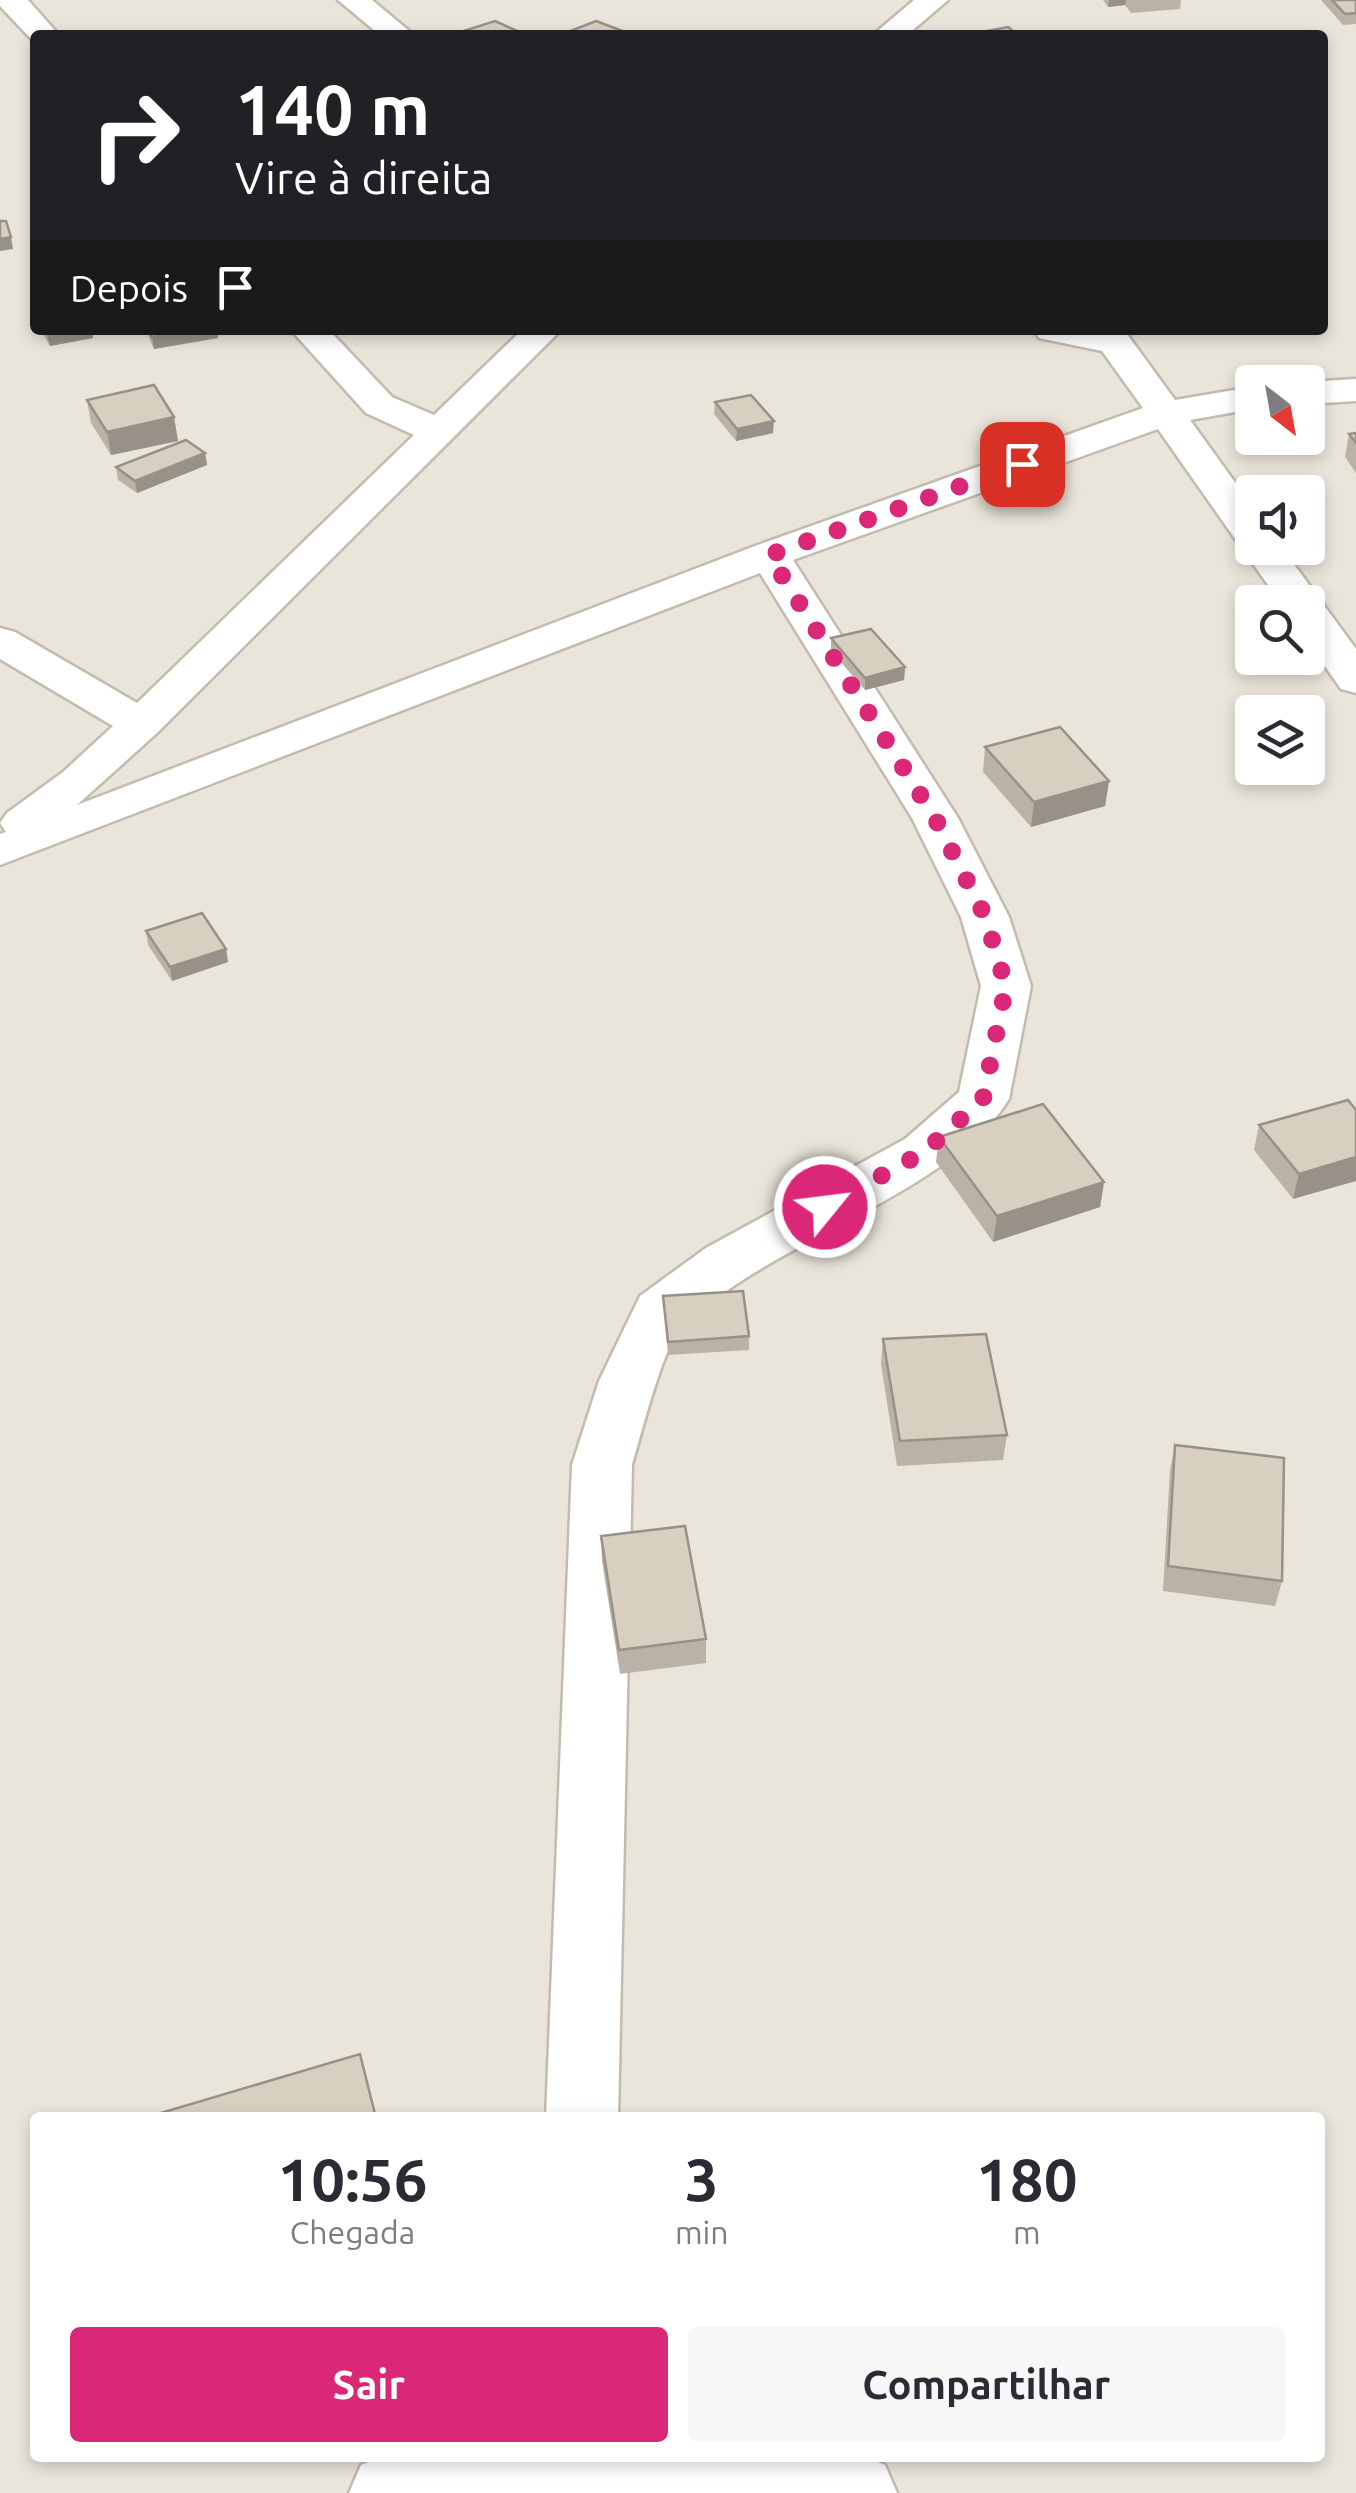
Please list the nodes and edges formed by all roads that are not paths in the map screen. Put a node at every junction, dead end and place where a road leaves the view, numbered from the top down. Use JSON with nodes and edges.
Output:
{"nodes":[{"id":1,"x":11,"y":0,"type":"edge"},
{"id":2,"x":353,"y":0,"type":"edge"},
{"id":3,"x":933,"y":0,"type":"edge"},
{"id":4,"x":39,"y":30,"type":"edge"},
{"id":5,"x":392,"y":30,"type":"edge"},
{"id":6,"x":895,"y":30,"type":"edge"},
{"id":7,"x":314,"y":335,"type":"edge"},
{"id":8,"x":538,"y":335,"type":"edge"},
{"id":9,"x":1110,"y":336,"type":"edge"},
{"id":10,"x":1356,"y":390,"type":"edge"},
{"id":11,"x":1325,"y":392,"type":"edge"},
{"id":12,"x":1235,"y":401,"type":"edge"},
{"id":13,"x":1166,"y":413,"type":"junction"},
{"id":14,"x":438,"y":431,"type":"junction"},
{"id":15,"x":1235,"y":510,"type":"edge"},
{"id":16,"x":769,"y":555,"type":"junction"},
{"id":17,"x":1325,"y":636,"type":"edge"},
{"id":18,"x":0,"y":641,"type":"edge"},
{"id":19,"x":1356,"y":680,"type":"edge"},
{"id":20,"x":141,"y":724,"type":"junction"},
{"id":21,"x":0,"y":839,"type":"edge"},
{"id":22,"x":0,"y":851,"type":"edge"},
{"id":23,"x":582,"y":2112,"type":"edge"},
{"id":24,"x":574,"y":2464,"type":"edge"},
{"id":25,"x":388,"y":2493,"type":"edge"},
{"id":26,"x":856,"y":2493,"type":"edge"}],
"edges":[{"from":1,"to":4,"type":"street"},
{"from":2,"to":5,"type":"street"},
{"from":3,"to":6,"type":"street"},
{"from":7,"to":14,"type":"street"},
{"from":8,"to":14,"type":"street"},
{"from":9,"to":13,"type":"street"},
{"from":10,"to":11,"type":"street"},
{"from":12,"to":13,"type":"street"},
{"from":13,"to":15,"type":"street"},
{"from":13,"to":16,"type":"street"},
{"from":14,"to":20,"type":"street"},
{"from":16,"to":22,"type":"street"},
{"from":16,"to":23,"type":"street"},
{"from":17,"to":19,"type":"street"},
{"from":18,"to":20,"type":"street"},
{"from":20,"to":21,"type":"street"},
{"from":24,"to":25,"type":"street"},
{"from":24,"to":26,"type":"street"}]}
